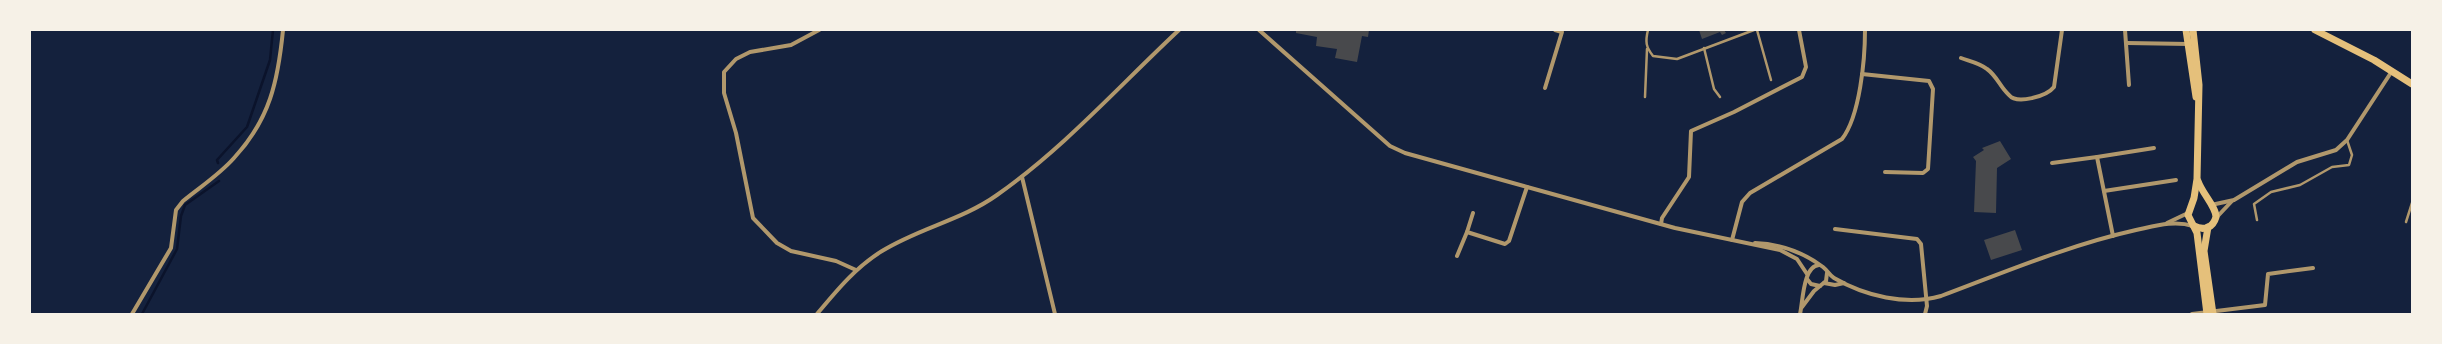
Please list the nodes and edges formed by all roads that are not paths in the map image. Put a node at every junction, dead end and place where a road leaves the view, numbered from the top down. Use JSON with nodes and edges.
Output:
{"nodes":[{"id":1,"x":283,"y":30,"type":"edge"},
{"id":2,"x":819,"y":30,"type":"edge"},
{"id":3,"x":1179,"y":30,"type":"edge"},
{"id":4,"x":1260,"y":30,"type":"edge"},
{"id":5,"x":1556,"y":30,"type":"edge"},
{"id":6,"x":1648,"y":30,"type":"edge"},
{"id":7,"x":1754,"y":30,"type":"edge"},
{"id":8,"x":1757,"y":30,"type":"edge"},
{"id":9,"x":1799,"y":30,"type":"edge"},
{"id":10,"x":1865,"y":30,"type":"edge"},
{"id":11,"x":2062,"y":30,"type":"edge"},
{"id":12,"x":2125,"y":30,"type":"edge"},
{"id":13,"x":2186,"y":30,"type":"edge"},
{"id":14,"x":2193,"y":30,"type":"edge"},
{"id":15,"x":2315,"y":30,"type":"edge"},
{"id":16,"x":2127,"y":43,"type":"junction"},
{"id":17,"x":2192,"y":43,"type":"junction"},
{"id":18,"x":1647,"y":48,"type":"junction"},
{"id":19,"x":1704,"y":48,"type":"junction"},
{"id":20,"x":1961,"y":58,"type":"dead end"},
{"id":21,"x":2392,"y":71,"type":"junction"},
{"id":22,"x":1862,"y":74,"type":"junction"},
{"id":23,"x":1771,"y":80,"type":"dead end"},
{"id":24,"x":2412,"y":84,"type":"edge"},
{"id":25,"x":2129,"y":85,"type":"dead end"},
{"id":26,"x":1545,"y":88,"type":"dead end"},
{"id":27,"x":1720,"y":96,"type":"dead end"},
{"id":28,"x":1645,"y":97,"type":"dead end"},
{"id":29,"x":2347,"y":140,"type":"junction"},
{"id":30,"x":2154,"y":148,"type":"dead end"},
{"id":31,"x":2097,"y":157,"type":"junction"},
{"id":32,"x":2052,"y":163,"type":"dead end"},
{"id":33,"x":1885,"y":172,"type":"dead end"},
{"id":34,"x":1022,"y":177,"type":"junction"},
{"id":35,"x":2197,"y":179,"type":"junction"},
{"id":36,"x":2176,"y":180,"type":"dead end"},
{"id":37,"x":1528,"y":187,"type":"junction"},
{"id":38,"x":2104,"y":191,"type":"junction"},
{"id":39,"x":2234,"y":200,"type":"junction"},
{"id":40,"x":2412,"y":203,"type":"edge"},
{"id":41,"x":2210,"y":204,"type":"junction"},
{"id":42,"x":2192,"y":205,"type":"junction"},
{"id":43,"x":2188,"y":212,"type":"junction"},
{"id":44,"x":1473,"y":213,"type":"dead end"},
{"id":45,"x":2215,"y":220,"type":"junction"},
{"id":46,"x":2257,"y":220,"type":"dead end"},
{"id":47,"x":2406,"y":222,"type":"dead end"},
{"id":48,"x":1661,"y":224,"type":"junction"},
{"id":49,"x":2161,"y":225,"type":"junction"},
{"id":50,"x":2194,"y":226,"type":"junction"},
{"id":51,"x":2208,"y":227,"type":"junction"},
{"id":52,"x":1835,"y":229,"type":"dead end"},
{"id":53,"x":1467,"y":232,"type":"junction"},
{"id":54,"x":2113,"y":236,"type":"junction"},
{"id":55,"x":1732,"y":240,"type":"junction"},
{"id":56,"x":1744,"y":242,"type":"junction"},
{"id":57,"x":1456,"y":256,"type":"dead end"},
{"id":58,"x":1819,"y":265,"type":"junction"},
{"id":59,"x":2313,"y":268,"type":"dead end"},
{"id":60,"x":856,"y":270,"type":"junction"},
{"id":61,"x":1827,"y":273,"type":"junction"},
{"id":62,"x":1807,"y":274,"type":"junction"},
{"id":63,"x":1807,"y":279,"type":"junction"},
{"id":64,"x":1822,"y":284,"type":"junction"},
{"id":65,"x":1844,"y":284,"type":"junction"},
{"id":66,"x":1926,"y":300,"type":"junction"},
{"id":67,"x":1801,"y":307,"type":"junction"},
{"id":68,"x":2210,"y":313,"type":"edge"},
{"id":69,"x":132,"y":314,"type":"edge"},
{"id":70,"x":818,"y":314,"type":"edge"},
{"id":71,"x":1055,"y":314,"type":"edge"},
{"id":72,"x":1800,"y":314,"type":"edge"},
{"id":73,"x":1925,"y":314,"type":"edge"},
{"id":74,"x":2192,"y":314,"type":"edge"}],
"edges":[{"from":1,"to":69,"type":"street"},
{"from":2,"to":60,"type":"street"},
{"from":3,"to":34,"type":"street"},
{"from":4,"to":37,"type":"street"},
{"from":5,"to":26,"type":"street"},
{"from":6,"to":18,"type":"lane"},
{"from":7,"to":19,"type":"lane"},
{"from":8,"to":23,"type":"lane"},
{"from":9,"to":48,"type":"street"},
{"from":10,"to":22,"type":"street"},
{"from":11,"to":20,"type":"street"},
{"from":12,"to":16,"type":"street"},
{"from":13,"to":17,"type":"main road"},
{"from":14,"to":17,"type":"main road"},
{"from":15,"to":21,"type":"main road"},
{"from":16,"to":17,"type":"street"},
{"from":16,"to":25,"type":"street"},
{"from":17,"to":35,"type":"main road"},
{"from":18,"to":19,"type":"lane"},
{"from":18,"to":28,"type":"lane"},
{"from":19,"to":27,"type":"lane"},
{"from":21,"to":24,"type":"main road"},
{"from":21,"to":29,"type":"street"},
{"from":22,"to":33,"type":"street"},
{"from":22,"to":55,"type":"street"},
{"from":29,"to":39,"type":"street"},
{"from":29,"to":46,"type":"lane"},
{"from":30,"to":31,"type":"street"},
{"from":31,"to":32,"type":"street"},
{"from":31,"to":38,"type":"street"},
{"from":34,"to":60,"type":"street"},
{"from":34,"to":71,"type":"street"},
{"from":35,"to":41,"type":"main road"},
{"from":35,"to":42,"type":"main road"},
{"from":36,"to":38,"type":"street"},
{"from":37,"to":48,"type":"street"},
{"from":37,"to":53,"type":"street"},
{"from":38,"to":54,"type":"street"},
{"from":39,"to":41,"type":"street"},
{"from":39,"to":45,"type":"street"},
{"from":40,"to":47,"type":"lane"},
{"from":41,"to":42,"type":"main road"},
{"from":41,"to":45,"type":"main road"},
{"from":42,"to":43,"type":"main road"},
{"from":43,"to":49,"type":"street"},
{"from":43,"to":50,"type":"main road"},
{"from":44,"to":53,"type":"street"},
{"from":45,"to":51,"type":"main road"},
{"from":48,"to":55,"type":"street"},
{"from":49,"to":50,"type":"street"},
{"from":49,"to":54,"type":"street"},
{"from":50,"to":51,"type":"main road"},
{"from":50,"to":68,"type":"main road"},
{"from":51,"to":68,"type":"main road"},
{"from":52,"to":66,"type":"street"},
{"from":53,"to":57,"type":"street"},
{"from":54,"to":66,"type":"street"},
{"from":55,"to":56,"type":"street"},
{"from":56,"to":58,"type":"street"},
{"from":56,"to":62,"type":"street"},
{"from":58,"to":61,"type":"street"},
{"from":58,"to":62,"type":"street"},
{"from":59,"to":68,"type":"street"},
{"from":60,"to":70,"type":"street"},
{"from":61,"to":64,"type":"street"},
{"from":61,"to":65,"type":"street"},
{"from":62,"to":63,"type":"street"},
{"from":63,"to":64,"type":"street"},
{"from":63,"to":67,"type":"street"},
{"from":64,"to":65,"type":"street"},
{"from":64,"to":67,"type":"street"},
{"from":65,"to":66,"type":"street"},
{"from":66,"to":73,"type":"street"},
{"from":67,"to":72,"type":"street"},
{"from":68,"to":74,"type":"street"}]}
